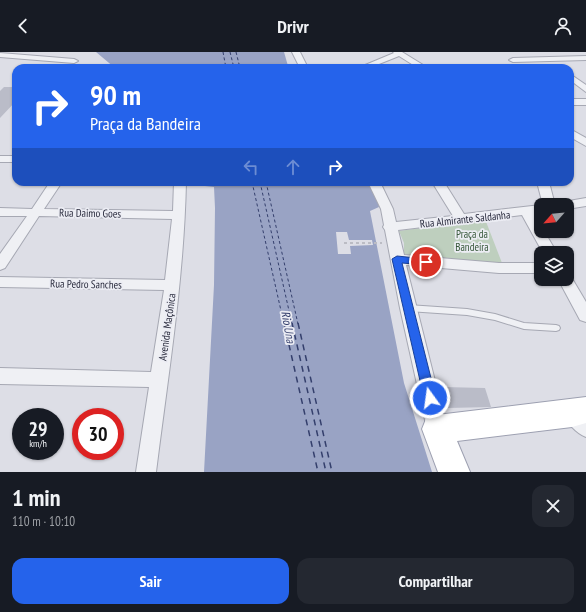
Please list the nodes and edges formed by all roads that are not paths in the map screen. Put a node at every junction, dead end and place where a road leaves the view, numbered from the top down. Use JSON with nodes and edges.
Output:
{"nodes":[{"id":1,"x":296,"y":52,"type":"edge"},
{"id":2,"x":398,"y":53,"type":"edge"},
{"id":3,"x":0,"y":55,"type":"edge"},
{"id":4,"x":586,"y":58,"type":"edge"},
{"id":5,"x":549,"y":59,"type":"junction"},
{"id":6,"x":513,"y":60,"type":"dead end"},
{"id":7,"x":74,"y":61,"type":"dead end"},
{"id":8,"x":302,"y":64,"type":"edge"},
{"id":9,"x":372,"y":64,"type":"edge"},
{"id":10,"x":417,"y":64,"type":"edge"},
{"id":11,"x":555,"y":64,"type":"edge"},
{"id":12,"x":574,"y":79,"type":"edge"},
{"id":13,"x":586,"y":89,"type":"edge"},
{"id":14,"x":574,"y":102,"type":"edge"},
{"id":15,"x":586,"y":102,"type":"edge"},
{"id":16,"x":574,"y":135,"type":"edge"},
{"id":17,"x":586,"y":143,"type":"edge"},
{"id":18,"x":0,"y":159,"type":"edge"},
{"id":19,"x":12,"y":159,"type":"edge"},
{"id":20,"x":53,"y":186,"type":"edge"},
{"id":21,"x":180,"y":186,"type":"edge"},
{"id":22,"x":376,"y":186,"type":"edge"},
{"id":23,"x":441,"y":186,"type":"edge"},
{"id":24,"x":544,"y":186,"type":"edge"},
{"id":25,"x":547,"y":198,"type":"edge"},
{"id":26,"x":586,"y":202,"type":"edge"},
{"id":27,"x":574,"y":204,"type":"edge"},
{"id":28,"x":534,"y":210,"type":"edge"},
{"id":29,"x":0,"y":212,"type":"edge"},
{"id":30,"x":34,"y":212,"type":"junction"},
{"id":31,"x":527,"y":212,"type":"junction"},
{"id":32,"x":179,"y":215,"type":"junction"},
{"id":33,"x":461,"y":218,"type":"junction"},
{"id":34,"x":390,"y":227,"type":"junction"},
{"id":35,"x":546,"y":246,"type":"edge"},
{"id":36,"x":397,"y":259,"type":"junction"},
{"id":37,"x":0,"y":265,"type":"edge"},
{"id":38,"x":534,"y":268,"type":"edge"},
{"id":39,"x":0,"y":282,"type":"edge"},
{"id":40,"x":172,"y":285,"type":"junction"},
{"id":41,"x":569,"y":286,"type":"edge"},
{"id":42,"x":408,"y":308,"type":"junction"},
{"id":43,"x":586,"y":316,"type":"edge"},
{"id":44,"x":556,"y":328,"type":"dead end"},
{"id":45,"x":0,"y":376,"type":"edge"},
{"id":46,"x":159,"y":380,"type":"junction"},
{"id":47,"x":581,"y":417,"type":"edge"},
{"id":48,"x":437,"y":428,"type":"junction"},
{"id":49,"x":146,"y":472,"type":"edge"},
{"id":50,"x":454,"y":472,"type":"edge"}],
"edges":[{"from":1,"to":8,"type":"street"},
{"from":2,"to":9,"type":"street"},
{"from":2,"to":10,"type":"street"},
{"from":3,"to":7,"type":"street"},
{"from":4,"to":5,"type":"street"},
{"from":5,"to":6,"type":"street"},
{"from":5,"to":11,"type":"street"},
{"from":12,"to":13,"type":"street"},
{"from":14,"to":15,"type":"street"},
{"from":16,"to":17,"type":"street"},
{"from":18,"to":19,"type":"street"},
{"from":20,"to":30,"type":"street"},
{"from":21,"to":32,"type":"street","name":"Avenida Maçônica"},
{"from":22,"to":34,"type":"street"},
{"from":23,"to":33,"type":"street"},
{"from":24,"to":25,"type":"street"},
{"from":26,"to":27,"type":"street"},
{"from":28,"to":31,"type":"street","name":"Rua Almirante Saldanha"},
{"from":29,"to":30,"type":"street","name":"Rua Daimo Goes"},
{"from":30,"to":32,"type":"street","name":"Rua Daimo Goes"},
{"from":30,"to":37,"type":"street"},
{"from":31,"to":33,"type":"street","name":"Rua Almirante Saldanha"},
{"from":31,"to":35,"type":"street"},
{"from":32,"to":40,"type":"street","name":"Avenida Maçônica"},
{"from":33,"to":34,"type":"street","name":"Rua Almirante Saldanha"},
{"from":34,"to":36,"type":"street"},
{"from":36,"to":38,"type":"street"},
{"from":36,"to":42,"type":"street"},
{"from":39,"to":40,"type":"street","name":"Rua Pedro Sanches"},
{"from":40,"to":46,"type":"street","name":"Avenida Maçônica"},
{"from":41,"to":43,"type":"street"},
{"from":42,"to":44,"type":"lane"},
{"from":42,"to":48,"type":"street"},
{"from":45,"to":46,"type":"street"},
{"from":46,"to":49,"type":"street","name":"Avenida Maçônica"},
{"from":47,"to":48,"type":"main road"},
{"from":48,"to":50,"type":"main road"}]}
